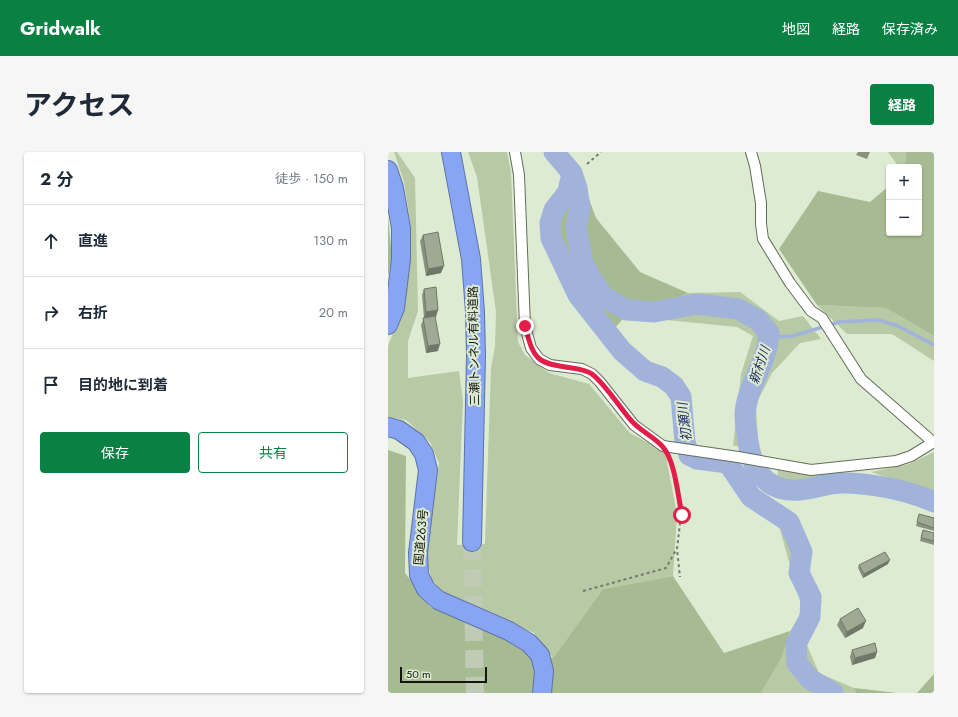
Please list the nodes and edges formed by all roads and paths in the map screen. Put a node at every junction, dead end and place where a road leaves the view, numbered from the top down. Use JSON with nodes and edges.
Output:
{"nodes":[{"id":1,"x":451,"y":152,"type":"edge"},
{"id":2,"x":515,"y":152,"type":"edge"},
{"id":3,"x":601,"y":152,"type":"edge"},
{"id":4,"x":751,"y":152,"type":"edge"},
{"id":5,"x":587,"y":164,"type":"dead end"},
{"id":6,"x":388,"y":170,"type":"edge"},
{"id":7,"x":388,"y":325,"type":"edge"},
{"id":8,"x":388,"y":427,"type":"edge"},
{"id":9,"x":934,"y":442,"type":"edge"},
{"id":10,"x":663,"y":446,"type":"junction"},
{"id":11,"x":472,"y":542,"type":"tunnel mouth"},
{"id":12,"x":677,"y":549,"type":"junction"},
{"id":13,"x":680,"y":577,"type":"dead end"},
{"id":14,"x":583,"y":591,"type":"dead end"},
{"id":15,"x":542,"y":693,"type":"edge"}],
"edges":[{"from":1,"to":11,"type":"highway","name":"三瀬トンネル有料道路"},
{"from":2,"to":10,"type":"street"},
{"from":3,"to":5,"type":"path"},
{"from":4,"to":9,"type":"street"},
{"from":6,"to":7,"type":"highway"},
{"from":8,"to":15,"type":"highway","name":"国道263号"},
{"from":9,"to":10,"type":"street"},
{"from":10,"to":12,"type":"path"},
{"from":12,"to":13,"type":"path"},
{"from":12,"to":14,"type":"path"}]}
